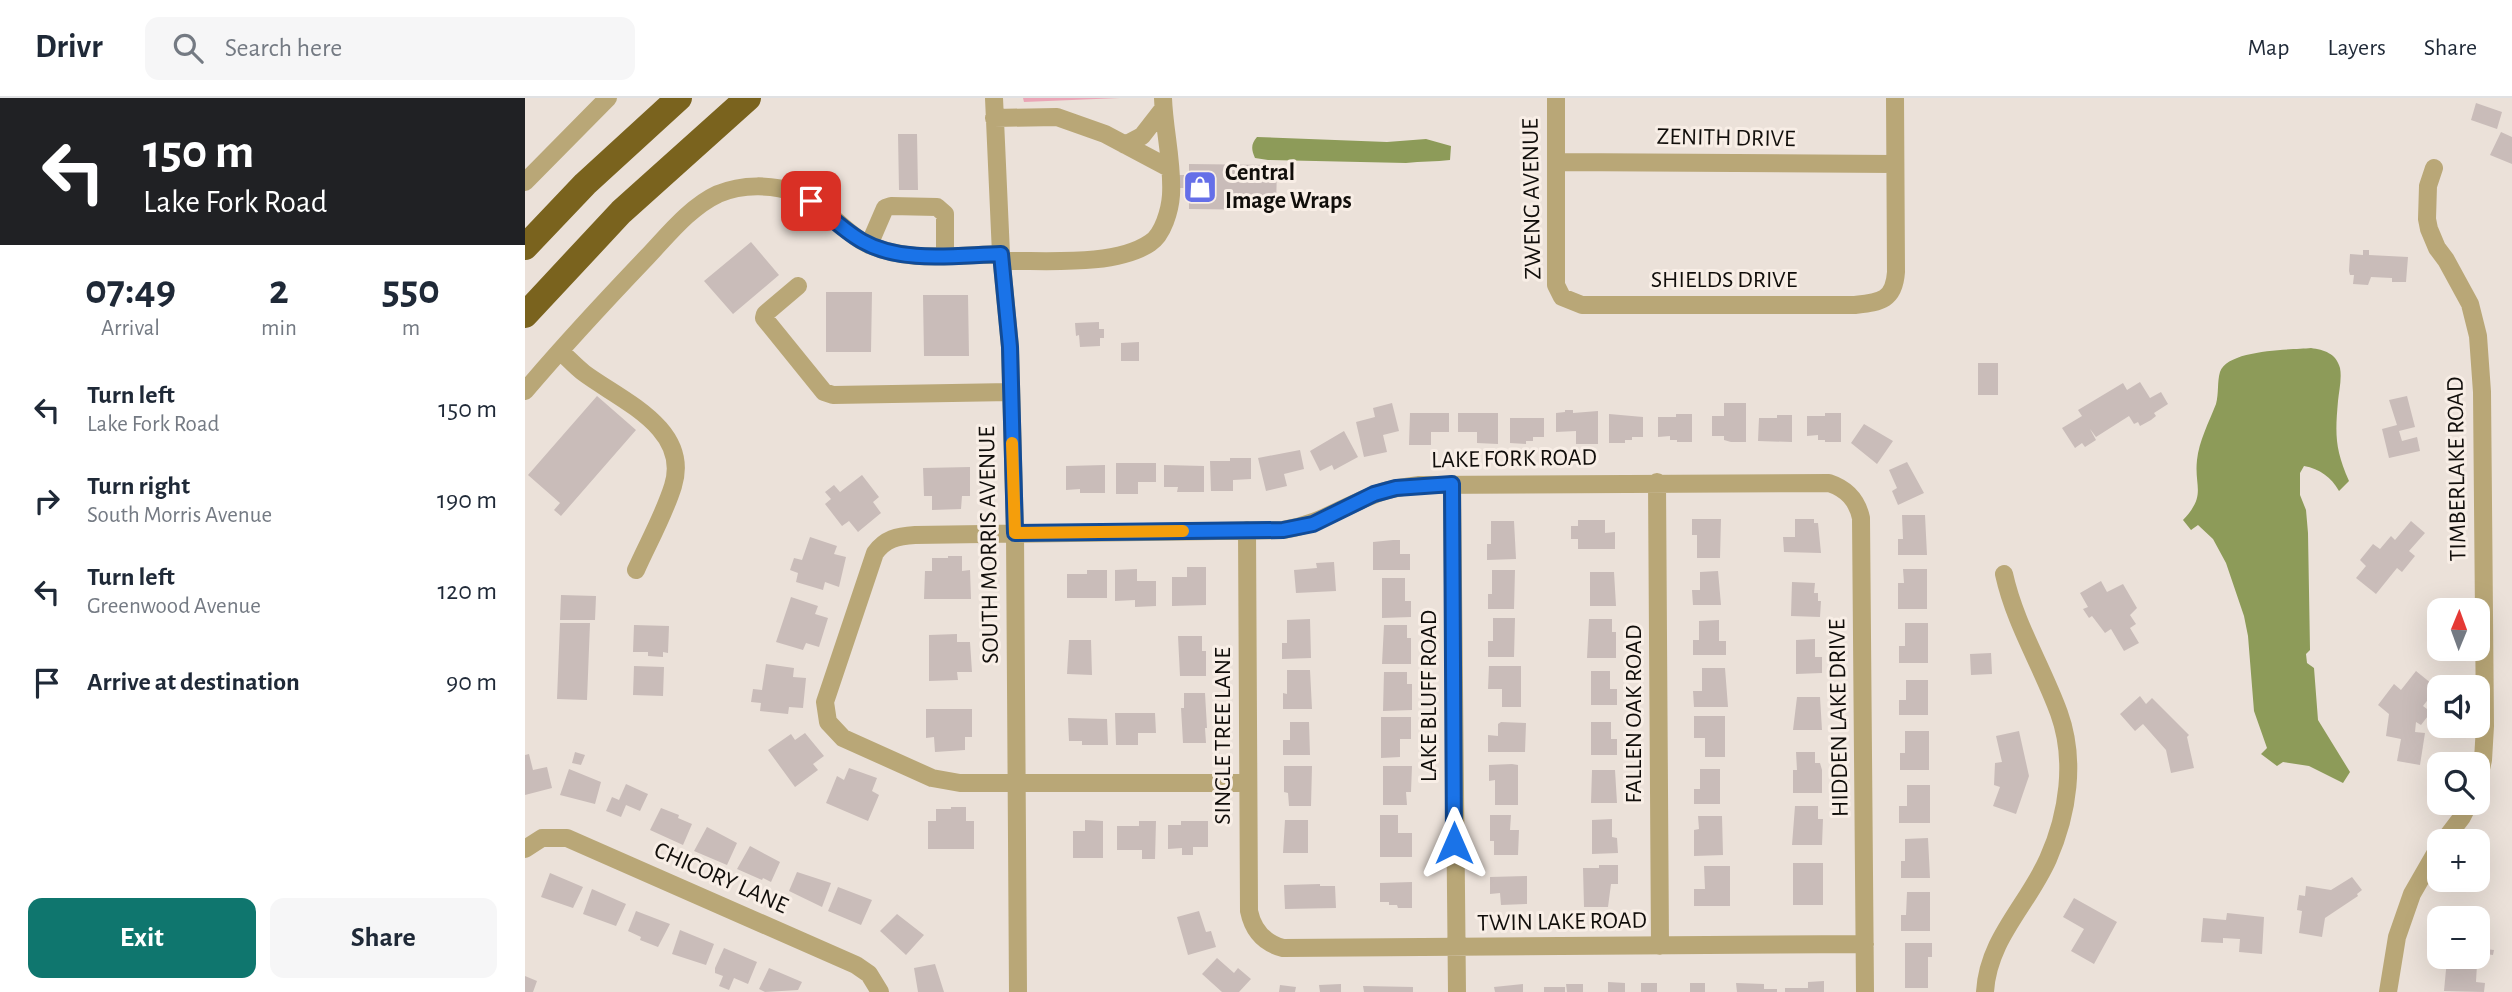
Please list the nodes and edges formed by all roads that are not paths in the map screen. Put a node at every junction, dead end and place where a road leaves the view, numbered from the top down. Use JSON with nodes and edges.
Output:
{"nodes":[{"id":1,"x":608,"y":98,"type":"edge"},
{"id":2,"x":679,"y":98,"type":"edge"},
{"id":3,"x":748,"y":98,"type":"edge"},
{"id":4,"x":993,"y":98,"type":"edge"},
{"id":5,"x":1556,"y":98,"type":"edge"},
{"id":6,"x":1895,"y":98,"type":"edge"},
{"id":7,"x":1163,"y":104,"type":"edge"},
{"id":8,"x":994,"y":118,"type":"junction"},
{"id":9,"x":1125,"y":145,"type":"junction"},
{"id":10,"x":1556,"y":162,"type":"junction"},
{"id":11,"x":1895,"y":164,"type":"junction"},
{"id":12,"x":1169,"y":168,"type":"junction"},
{"id":13,"x":2434,"y":168,"type":"dead end"},
{"id":14,"x":525,"y":182,"type":"edge"},
{"id":15,"x":869,"y":245,"type":"junction"},
{"id":16,"x":525,"y":247,"type":"edge"},
{"id":17,"x":946,"y":255,"type":"junction"},
{"id":18,"x":1002,"y":258,"type":"junction"},
{"id":19,"x":798,"y":286,"type":"dead end"},
{"id":20,"x":1562,"y":297,"type":"joint"},
{"id":21,"x":525,"y":315,"type":"edge"},
{"id":22,"x":560,"y":351,"type":"junction"},
{"id":23,"x":525,"y":391,"type":"edge"},
{"id":24,"x":1011,"y":392,"type":"junction"},
{"id":25,"x":1657,"y":482,"type":"junction"},
{"id":26,"x":1452,"y":484,"type":"junction"},
{"id":27,"x":1851,"y":495,"type":"joint"},
{"id":28,"x":1247,"y":530,"type":"junction"},
{"id":29,"x":1015,"y":533,"type":"junction"},
{"id":30,"x":636,"y":570,"type":"dead end"},
{"id":31,"x":2004,"y":574,"type":"dead end"},
{"id":32,"x":2484,"y":752,"type":"edge"},
{"id":33,"x":1248,"y":783,"type":"junction"},
{"id":34,"x":1016,"y":784,"type":"junction"},
{"id":35,"x":532,"y":844,"type":"edge"},
{"id":36,"x":2427,"y":867,"type":"edge"},
{"id":37,"x":1262,"y":937,"type":"joint"},
{"id":38,"x":1865,"y":944,"type":"junction"},
{"id":39,"x":1660,"y":946,"type":"junction"},
{"id":40,"x":1455,"y":948,"type":"junction"},
{"id":41,"x":878,"y":988,"type":"edge"},
{"id":42,"x":1018,"y":992,"type":"edge"},
{"id":43,"x":1457,"y":992,"type":"edge"},
{"id":44,"x":1865,"y":992,"type":"edge"},
{"id":45,"x":1985,"y":992,"type":"edge"},
{"id":46,"x":2388,"y":992,"type":"edge"}],
"edges":[{"from":1,"to":14,"type":"street"},
{"from":2,"to":16,"type":"highway"},
{"from":3,"to":21,"type":"highway"},
{"from":4,"to":8,"type":"street","name":"SOUTH MORRIS AVENUE"},
{"from":5,"to":10,"type":"street","name":"ZWENG AVENUE"},
{"from":6,"to":11,"type":"street"},
{"from":7,"to":9,"type":"street"},
{"from":7,"to":12,"type":"street"},
{"from":8,"to":9,"type":"street"},
{"from":8,"to":18,"type":"street","name":"SOUTH MORRIS AVENUE"},
{"from":9,"to":12,"type":"street"},
{"from":10,"to":11,"type":"street","name":"ZENITH DRIVE"},
{"from":10,"to":20,"type":"street","name":"ZWENG AVENUE"},
{"from":11,"to":20,"type":"street","name":"SHIELDS DRIVE"},
{"from":12,"to":18,"type":"street"},
{"from":13,"to":32,"type":"street","name":"TIMBERLAKE ROAD"},
{"from":15,"to":17,"type":"street"},
{"from":15,"to":17,"type":"street"},
{"from":15,"to":22,"type":"street"},
{"from":17,"to":18,"type":"street"},
{"from":18,"to":24,"type":"street","name":"SOUTH MORRIS AVENUE"},
{"from":19,"to":24,"type":"street"},
{"from":22,"to":23,"type":"street"},
{"from":22,"to":30,"type":"street"},
{"from":24,"to":29,"type":"street","name":"SOUTH MORRIS AVENUE"},
{"from":25,"to":26,"type":"street","name":"LAKE FORK ROAD"},
{"from":25,"to":27,"type":"street","name":"LAKE FORK ROAD"},
{"from":25,"to":39,"type":"street","name":"FALLEN OAK ROAD"},
{"from":26,"to":28,"type":"street","name":"LAKE FORK ROAD"},
{"from":26,"to":40,"type":"street","name":"LAKE BLUFF ROAD"},
{"from":27,"to":38,"type":"street","name":"HIDDEN LAKE DRIVE"},
{"from":28,"to":29,"type":"street","name":"LAKE FORK ROAD"},
{"from":28,"to":33,"type":"street","name":"SINGLE TREE LANE"},
{"from":29,"to":34,"type":"street","name":"SOUTH MORRIS AVENUE"},
{"from":29,"to":34,"type":"street","name":"LAKE FORK ROAD"},
{"from":31,"to":45,"type":"street"},
{"from":33,"to":34,"type":"street"},
{"from":33,"to":37,"type":"street","name":"SINGLE TREE LANE"},
{"from":34,"to":42,"type":"street","name":"SOUTH MORRIS AVENUE"},
{"from":35,"to":41,"type":"street","name":"CHICORY LANE"},
{"from":36,"to":46,"type":"street"},
{"from":37,"to":40,"type":"street","name":"TWIN LAKE ROAD"},
{"from":38,"to":39,"type":"street","name":"TWIN LAKE ROAD"},
{"from":38,"to":44,"type":"street","name":"HIDDEN LAKE DRIVE"},
{"from":39,"to":40,"type":"street","name":"TWIN LAKE ROAD"},
{"from":40,"to":43,"type":"street","name":"LAKE BLUFF ROAD"}]}
